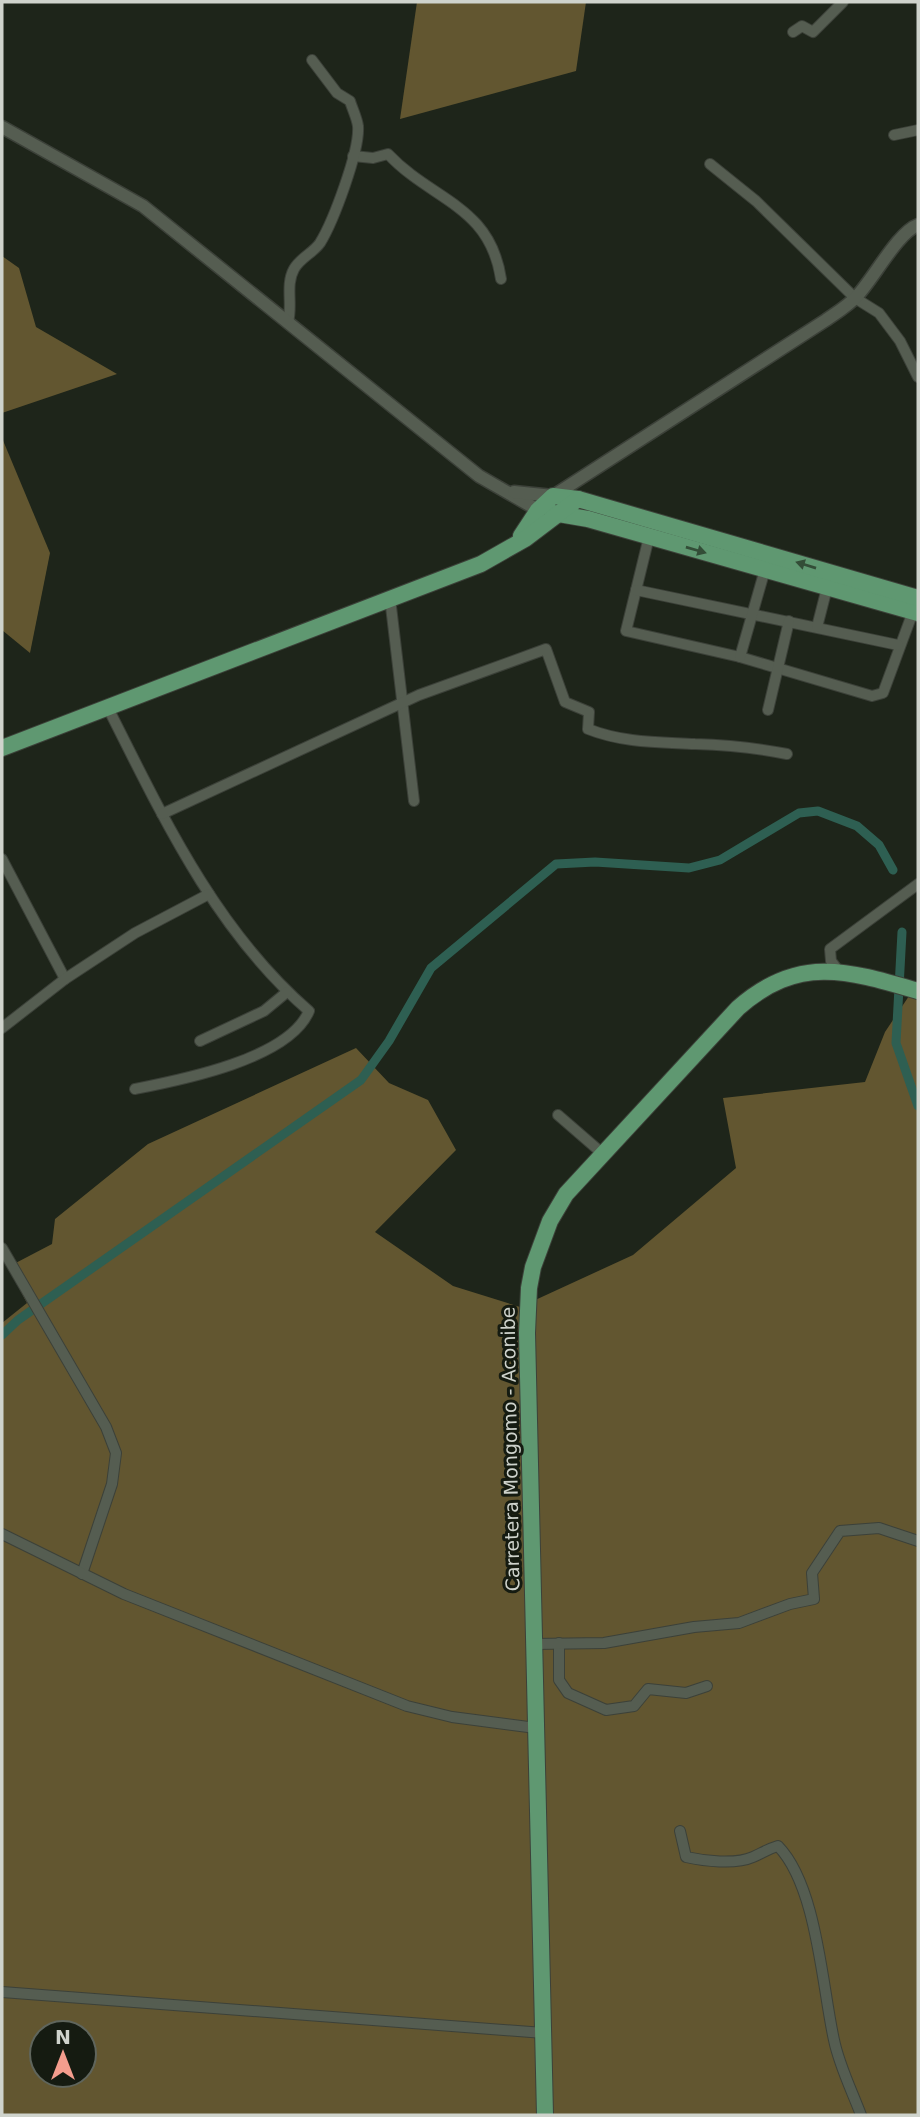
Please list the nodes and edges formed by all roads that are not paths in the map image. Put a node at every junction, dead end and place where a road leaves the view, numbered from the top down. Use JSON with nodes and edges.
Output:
{"nodes":[{"id":1,"x":843,"y":2,"type":"edge"},
{"id":2,"x":793,"y":32,"type":"dead end"},
{"id":3,"x":312,"y":60,"type":"dead end"},
{"id":4,"x":2,"y":127,"type":"edge"},
{"id":5,"x":918,"y":130,"type":"edge"},
{"id":6,"x":894,"y":135,"type":"dead end"},
{"id":7,"x":353,"y":156,"type":"junction"},
{"id":8,"x":710,"y":164,"type":"dead end"},
{"id":9,"x":918,"y":225,"type":"edge"},
{"id":10,"x":501,"y":279,"type":"dead end"},
{"id":11,"x":855,"y":298,"type":"junction"},
{"id":12,"x":288,"y":322,"type":"junction"},
{"id":13,"x":918,"y":377,"type":"edge"},
{"id":14,"x":599,"y":466,"type":"junction"},
{"id":15,"x":506,"y":491,"type":"junction"},
{"id":16,"x":553,"y":496,"type":"junction"},
{"id":17,"x":578,"y":499,"type":"junction"},
{"id":18,"x":538,"y":510,"type":"junction"},
{"id":19,"x":559,"y":515,"type":"junction"},
{"id":20,"x":649,"y":537,"type":"junction"},
{"id":21,"x":510,"y":548,"type":"junction"},
{"id":22,"x":767,"y":562,"type":"junction"},
{"id":23,"x":829,"y":580,"type":"junction"},
{"id":24,"x":636,"y":590,"type":"junction"},
{"id":25,"x":390,"y":598,"type":"junction"},
{"id":26,"x":917,"y":605,"type":"edge"},
{"id":27,"x":752,"y":613,"type":"junction"},
{"id":28,"x":789,"y":621,"type":"junction"},
{"id":29,"x":817,"y":627,"type":"junction"},
{"id":30,"x":898,"y":645,"type":"junction"},
{"id":31,"x":740,"y":657,"type":"junction"},
{"id":32,"x":779,"y":668,"type":"junction"},
{"id":33,"x":403,"y":702,"type":"junction"},
{"id":34,"x":107,"y":706,"type":"junction"},
{"id":35,"x":768,"y":710,"type":"dead end"},
{"id":36,"x":2,"y":748,"type":"edge"},
{"id":37,"x":788,"y":754,"type":"dead end"},
{"id":38,"x":414,"y":801,"type":"dead end"},
{"id":39,"x":162,"y":814,"type":"junction"},
{"id":40,"x":2,"y":859,"type":"edge"},
{"id":41,"x":918,"y":884,"type":"edge"},
{"id":42,"x":209,"y":894,"type":"junction"},
{"id":43,"x":841,"y":974,"type":"junction"},
{"id":44,"x":65,"y":979,"type":"junction"},
{"id":45,"x":917,"y":990,"type":"edge"},
{"id":46,"x":287,"y":992,"type":"junction"},
{"id":47,"x":2,"y":1028,"type":"edge"},
{"id":48,"x":200,"y":1041,"type":"dead end"},
{"id":49,"x":135,"y":1089,"type":"dead end"},
{"id":50,"x":558,"y":1115,"type":"dead end"},
{"id":51,"x":603,"y":1154,"type":"junction"},
{"id":52,"x":2,"y":1248,"type":"edge"},
{"id":53,"x":2,"y":1534,"type":"edge"},
{"id":54,"x":918,"y":1541,"type":"edge"},
{"id":55,"x":82,"y":1574,"type":"junction"},
{"id":56,"x":559,"y":1643,"type":"junction"},
{"id":57,"x":534,"y":1644,"type":"junction"},
{"id":58,"x":707,"y":1686,"type":"dead end"},
{"id":59,"x":537,"y":1728,"type":"junction"},
{"id":60,"x":680,"y":1831,"type":"dead end"},
{"id":61,"x":2,"y":1992,"type":"edge"},
{"id":62,"x":544,"y":2033,"type":"junction"},
{"id":63,"x":545,"y":2115,"type":"edge"},
{"id":64,"x":861,"y":2115,"type":"edge"}],
"edges":[{"from":1,"to":2,"type":"street"},
{"from":3,"to":7,"type":"street"},
{"from":4,"to":12,"type":"street"},
{"from":5,"to":6,"type":"street"},
{"from":7,"to":10,"type":"street"},
{"from":7,"to":12,"type":"street"},
{"from":8,"to":11,"type":"street"},
{"from":9,"to":11,"type":"street"},
{"from":11,"to":13,"type":"street"},
{"from":11,"to":14,"type":"street"},
{"from":12,"to":15,"type":"street"},
{"from":14,"to":16,"type":"street"},
{"from":14,"to":17,"type":"street"},
{"from":15,"to":16,"type":"street"},
{"from":15,"to":18,"type":"street"},
{"from":16,"to":17,"type":"main road"},
{"from":16,"to":18,"type":"main road"},
{"from":17,"to":19,"type":"main road"},
{"from":17,"to":22,"type":"main road"},
{"from":18,"to":19,"type":"main road"},
{"from":18,"to":21,"type":"main road"},
{"from":19,"to":20,"type":"main road"},
{"from":19,"to":21,"type":"main road"},
{"from":20,"to":22,"type":"main road","one_way":true},
{"from":20,"to":24,"type":"street"},
{"from":21,"to":25,"type":"main road"},
{"from":22,"to":23,"type":"main road"},
{"from":22,"to":27,"type":"street"},
{"from":23,"to":26,"type":"main road"},
{"from":23,"to":29,"type":"street"},
{"from":24,"to":27,"type":"street"},
{"from":24,"to":31,"type":"street"},
{"from":25,"to":33,"type":"street"},
{"from":25,"to":34,"type":"main road"},
{"from":26,"to":30,"type":"street"},
{"from":27,"to":28,"type":"street"},
{"from":27,"to":31,"type":"street"},
{"from":28,"to":29,"type":"street"},
{"from":28,"to":32,"type":"street"},
{"from":29,"to":30,"type":"street"},
{"from":30,"to":32,"type":"street"},
{"from":31,"to":32,"type":"street"},
{"from":32,"to":35,"type":"street"},
{"from":33,"to":37,"type":"street"},
{"from":33,"to":38,"type":"street"},
{"from":33,"to":39,"type":"street"},
{"from":34,"to":36,"type":"main road"},
{"from":34,"to":39,"type":"street"},
{"from":39,"to":42,"type":"street"},
{"from":40,"to":44,"type":"street"},
{"from":41,"to":43,"type":"street"},
{"from":42,"to":44,"type":"street"},
{"from":42,"to":46,"type":"street"},
{"from":43,"to":45,"type":"main road","name":"Carretera Mongomo - Aconibe"},
{"from":43,"to":51,"type":"main road","name":"Carretera Mongomo - Aconibe"},
{"from":44,"to":47,"type":"street"},
{"from":46,"to":48,"type":"street"},
{"from":46,"to":49,"type":"street"},
{"from":50,"to":51,"type":"street"},
{"from":51,"to":57,"type":"main road","name":"Carretera Mongomo - Aconibe"},
{"from":52,"to":55,"type":"street"},
{"from":53,"to":55,"type":"street"},
{"from":54,"to":56,"type":"street"},
{"from":55,"to":59,"type":"street"},
{"from":56,"to":57,"type":"street"},
{"from":56,"to":58,"type":"street"},
{"from":57,"to":59,"type":"main road","name":"Carretera Mongomo - Aconibe"},
{"from":59,"to":62,"type":"main road","name":"Carretera Mongomo - Aconibe"},
{"from":60,"to":64,"type":"street"},
{"from":61,"to":62,"type":"street"},
{"from":62,"to":63,"type":"main road","name":"Carretera Mongomo - Aconibe"}]}
